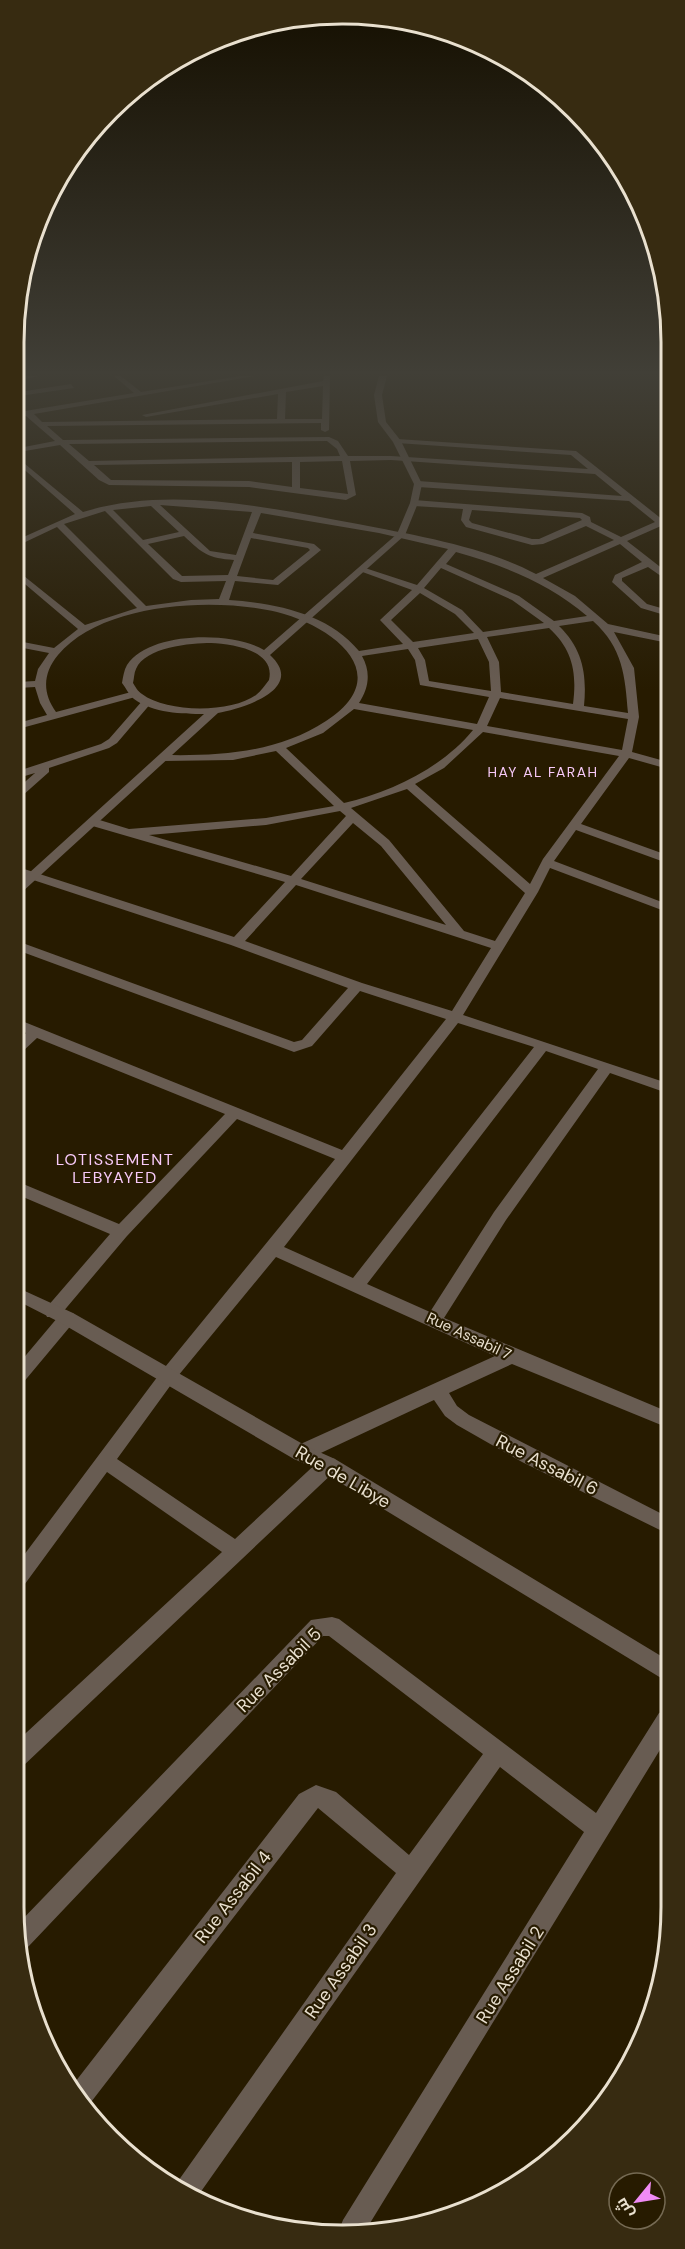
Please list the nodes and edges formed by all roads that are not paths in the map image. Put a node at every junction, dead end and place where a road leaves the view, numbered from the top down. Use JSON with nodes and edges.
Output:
{"nodes":[{"id":1,"x":42,"y":481,"type":"edge"},
{"id":2,"x":108,"y":481,"type":"edge"},
{"id":3,"x":296,"y":481,"type":"edge"},
{"id":4,"x":349,"y":481,"type":"edge"},
{"id":5,"x":607,"y":481,"type":"edge"},
{"id":6,"x":207,"y":482,"type":"junction"},
{"id":7,"x":418,"y":483,"type":"joint"},
{"id":8,"x":296,"y":490,"type":"junction"},
{"id":9,"x":630,"y":499,"type":"junction"},
{"id":10,"x":414,"y":503,"type":"junction"},
{"id":11,"x":154,"y":504,"type":"junction"},
{"id":12,"x":202,"y":506,"type":"junction"},
{"id":13,"x":468,"y":507,"type":"junction"},
{"id":14,"x":106,"y":508,"type":"junction"},
{"id":15,"x":257,"y":511,"type":"junction"},
{"id":16,"x":80,"y":514,"type":"junction"},
{"id":17,"x":586,"y":522,"type":"junction"},
{"id":18,"x":661,"y":522,"type":"edge"},
{"id":19,"x":59,"y":524,"type":"junction"},
{"id":20,"x":661,"y":526,"type":"edge"},
{"id":21,"x":24,"y":533,"type":"edge"},
{"id":22,"x":187,"y":533,"type":"junction"},
{"id":23,"x":248,"y":535,"type":"junction"},
{"id":24,"x":401,"y":535,"type":"junction"},
{"id":25,"x":28,"y":537,"type":"junction"},
{"id":26,"x":24,"y":539,"type":"edge"},
{"id":27,"x":620,"y":540,"type":"junction"},
{"id":28,"x":141,"y":543,"type":"junction"},
{"id":29,"x":455,"y":547,"type":"junction"},
{"id":30,"x":240,"y":558,"type":"junction"},
{"id":31,"x":648,"y":563,"type":"junction"},
{"id":32,"x":438,"y":564,"type":"junction"},
{"id":33,"x":362,"y":570,"type":"junction"},
{"id":34,"x":661,"y":573,"type":"edge"},
{"id":35,"x":232,"y":578,"type":"junction"},
{"id":36,"x":536,"y":578,"type":"junction"},
{"id":37,"x":24,"y":580,"type":"edge"},
{"id":38,"x":418,"y":590,"type":"junction"},
{"id":39,"x":223,"y":602,"type":"junction"},
{"id":40,"x":144,"y":609,"type":"junction"},
{"id":41,"x":661,"y":611,"type":"edge"},
{"id":42,"x":305,"y":618,"type":"junction"},
{"id":43,"x":596,"y":618,"type":"junction"},
{"id":44,"x":553,"y":624,"type":"junction"},
{"id":45,"x":605,"y":627,"type":"junction"},
{"id":46,"x":85,"y":630,"type":"junction"},
{"id":47,"x":481,"y":635,"type":"junction"},
{"id":48,"x":661,"y":639,"type":"edge"},
{"id":49,"x":24,"y":645,"type":"edge"},
{"id":50,"x":411,"y":646,"type":"junction"},
{"id":51,"x":55,"y":651,"type":"junction"},
{"id":52,"x":356,"y":654,"type":"junction"},
{"id":53,"x":264,"y":655,"type":"junction"},
{"id":54,"x":39,"y":684,"type":"junction"},
{"id":55,"x":24,"y":685,"type":"edge"},
{"id":56,"x":135,"y":694,"type":"junction"},
{"id":57,"x":496,"y":694,"type":"junction"},
{"id":58,"x":147,"y":702,"type":"junction"},
{"id":59,"x":352,"y":705,"type":"junction"},
{"id":60,"x":578,"y":709,"type":"junction"},
{"id":61,"x":214,"y":711,"type":"junction"},
{"id":62,"x":53,"y":716,"type":"junction"},
{"id":63,"x":634,"y":717,"type":"junction"},
{"id":64,"x":24,"y":724,"type":"edge"},
{"id":65,"x":481,"y":727,"type":"junction"},
{"id":66,"x":278,"y":747,"type":"junction"},
{"id":67,"x":626,"y":754,"type":"junction"},
{"id":68,"x":164,"y":758,"type":"junction"},
{"id":69,"x":661,"y":764,"type":"edge"},
{"id":70,"x":50,"y":766,"type":"junction"},
{"id":71,"x":24,"y":773,"type":"edge"},
{"id":72,"x":407,"y":783,"type":"junction"},
{"id":73,"x":24,"y":789,"type":"edge"},
{"id":74,"x":342,"y":807,"type":"junction"},
{"id":75,"x":354,"y":815,"type":"junction"},
{"id":76,"x":93,"y":822,"type":"junction"},
{"id":77,"x":573,"y":825,"type":"junction"},
{"id":78,"x":131,"y":832,"type":"junction"},
{"id":79,"x":661,"y":856,"type":"edge"},
{"id":80,"x":547,"y":862,"type":"junction"},
{"id":81,"x":24,"y":873,"type":"edge"},
{"id":82,"x":34,"y":876,"type":"junction"},
{"id":83,"x":292,"y":880,"type":"junction"},
{"id":84,"x":24,"y":885,"type":"edge"},
{"id":85,"x":532,"y":892,"type":"junction"},
{"id":86,"x":661,"y":906,"type":"edge"},
{"id":87,"x":460,"y":934,"type":"junction"},
{"id":88,"x":236,"y":942,"type":"junction"},
{"id":89,"x":498,"y":946,"type":"junction"},
{"id":90,"x":24,"y":948,"type":"edge"},
{"id":91,"x":357,"y":986,"type":"junction"},
{"id":92,"x":455,"y":1017,"type":"junction"},
{"id":93,"x":24,"y":1027,"type":"edge"},
{"id":94,"x":36,"y":1031,"type":"junction"},
{"id":95,"x":24,"y":1042,"type":"edge"},
{"id":96,"x":543,"y":1045,"type":"junction"},
{"id":97,"x":607,"y":1067,"type":"junction"},
{"id":98,"x":661,"y":1086,"type":"edge"},
{"id":99,"x":235,"y":1112,"type":"junction"},
{"id":100,"x":343,"y":1156,"type":"junction"},
{"id":101,"x":24,"y":1191,"type":"edge"},
{"id":102,"x":120,"y":1233,"type":"junction"},
{"id":103,"x":273,"y":1249,"type":"junction"},
{"id":104,"x":356,"y":1286,"type":"junction"},
{"id":105,"x":24,"y":1297,"type":"edge"},
{"id":106,"x":60,"y":1315,"type":"junction"},
{"id":107,"x":434,"y":1320,"type":"junction"},
{"id":108,"x":512,"y":1356,"type":"junction"},
{"id":109,"x":24,"y":1367,"type":"edge"},
{"id":110,"x":167,"y":1377,"type":"junction"},
{"id":111,"x":439,"y":1392,"type":"junction"},
{"id":112,"x":661,"y":1417,"type":"edge"},
{"id":113,"x":301,"y":1453,"type":"junction"},
{"id":114,"x":104,"y":1460,"type":"junction"},
{"id":115,"x":328,"y":1465,"type":"junction"},
{"id":116,"x":661,"y":1522,"type":"edge"},
{"id":117,"x":237,"y":1551,"type":"junction"},
{"id":118,"x":24,"y":1570,"type":"edge"},
{"id":119,"x":661,"y":1668,"type":"edge"},
{"id":120,"x":661,"y":1728,"type":"edge"},
{"id":121,"x":24,"y":1750,"type":"edge"},
{"id":122,"x":498,"y":1751,"type":"junction"},
{"id":123,"x":600,"y":1830,"type":"junction"},
{"id":124,"x":411,"y":1870,"type":"junction"},
{"id":125,"x":26,"y":1933,"type":"edge"},
{"id":126,"x":84,"y":2091,"type":"edge"},
{"id":127,"x":190,"y":2186,"type":"edge"},
{"id":128,"x":355,"y":2224,"type":"edge"}],
"edges":[{"from":1,"to":16,"type":"street"},
{"from":2,"to":6,"type":"street"},
{"from":3,"to":8,"type":"street"},
{"from":4,"to":8,"type":"street"},
{"from":5,"to":9,"type":"street"},
{"from":6,"to":8,"type":"street"},
{"from":6,"to":12,"type":"street"},
{"from":7,"to":9,"type":"street"},
{"from":7,"to":10,"type":"street"},
{"from":9,"to":18,"type":"street"},
{"from":10,"to":13,"type":"street"},
{"from":10,"to":24,"type":"street"},
{"from":11,"to":12,"type":"street"},
{"from":11,"to":14,"type":"street"},
{"from":11,"to":22,"type":"street"},
{"from":12,"to":15,"type":"street"},
{"from":13,"to":17,"type":"street"},
{"from":13,"to":17,"type":"street"},
{"from":14,"to":16,"type":"street"},
{"from":14,"to":28,"type":"street"},
{"from":15,"to":23,"type":"street"},
{"from":15,"to":24,"type":"street"},
{"from":16,"to":19,"type":"street"},
{"from":17,"to":27,"type":"street"},
{"from":19,"to":25,"type":"street"},
{"from":19,"to":40,"type":"street"},
{"from":20,"to":27,"type":"street"},
{"from":21,"to":25,"type":"street"},
{"from":22,"to":28,"type":"street"},
{"from":22,"to":30,"type":"street"},
{"from":23,"to":30,"type":"street"},
{"from":23,"to":35,"type":"street"},
{"from":24,"to":29,"type":"street"},
{"from":24,"to":33,"type":"street"},
{"from":25,"to":26,"type":"street"},
{"from":27,"to":31,"type":"street"},
{"from":27,"to":36,"type":"street"},
{"from":28,"to":35,"type":"street"},
{"from":29,"to":32,"type":"street"},
{"from":29,"to":36,"type":"street"},
{"from":30,"to":35,"type":"street"},
{"from":31,"to":34,"type":"street"},
{"from":31,"to":41,"type":"street"},
{"from":32,"to":38,"type":"street"},
{"from":32,"to":44,"type":"street"},
{"from":33,"to":38,"type":"street"},
{"from":33,"to":42,"type":"street"},
{"from":35,"to":39,"type":"street"},
{"from":36,"to":43,"type":"street"},
{"from":37,"to":46,"type":"street"},
{"from":38,"to":47,"type":"street"},
{"from":38,"to":50,"type":"street"},
{"from":39,"to":40,"type":"street"},
{"from":39,"to":42,"type":"street"},
{"from":40,"to":46,"type":"street"},
{"from":42,"to":52,"type":"street"},
{"from":42,"to":53,"type":"street"},
{"from":43,"to":44,"type":"street"},
{"from":43,"to":45,"type":"street"},
{"from":44,"to":47,"type":"street"},
{"from":44,"to":60,"type":"street"},
{"from":45,"to":48,"type":"street"},
{"from":45,"to":63,"type":"street"},
{"from":46,"to":51,"type":"street"},
{"from":47,"to":50,"type":"street"},
{"from":47,"to":57,"type":"street"},
{"from":49,"to":51,"type":"street"},
{"from":50,"to":52,"type":"street"},
{"from":50,"to":57,"type":"street"},
{"from":51,"to":54,"type":"street"},
{"from":52,"to":59,"type":"street"},
{"from":53,"to":56,"type":"street"},
{"from":53,"to":61,"type":"street"},
{"from":54,"to":55,"type":"street"},
{"from":54,"to":62,"type":"street"},
{"from":56,"to":58,"type":"street"},
{"from":56,"to":62,"type":"street"},
{"from":57,"to":60,"type":"street"},
{"from":57,"to":65,"type":"street"},
{"from":58,"to":61,"type":"street"},
{"from":58,"to":70,"type":"street"},
{"from":59,"to":65,"type":"street"},
{"from":59,"to":66,"type":"street"},
{"from":60,"to":63,"type":"street"},
{"from":61,"to":68,"type":"street"},
{"from":62,"to":64,"type":"street"},
{"from":63,"to":67,"type":"street"},
{"from":65,"to":67,"type":"street"},
{"from":65,"to":72,"type":"street"},
{"from":66,"to":68,"type":"street"},
{"from":66,"to":74,"type":"street"},
{"from":67,"to":69,"type":"street"},
{"from":67,"to":77,"type":"street"},
{"from":68,"to":76,"type":"street"},
{"from":70,"to":71,"type":"street"},
{"from":70,"to":73,"type":"street"},
{"from":72,"to":74,"type":"street"},
{"from":72,"to":85,"type":"street"},
{"from":74,"to":75,"type":"street"},
{"from":74,"to":78,"type":"street"},
{"from":75,"to":83,"type":"street"},
{"from":75,"to":87,"type":"street"},
{"from":76,"to":78,"type":"street"},
{"from":76,"to":82,"type":"street"},
{"from":77,"to":79,"type":"street"},
{"from":77,"to":80,"type":"street"},
{"from":78,"to":83,"type":"street"},
{"from":80,"to":85,"type":"street"},
{"from":80,"to":86,"type":"street"},
{"from":81,"to":82,"type":"street"},
{"from":82,"to":84,"type":"street"},
{"from":82,"to":88,"type":"street"},
{"from":83,"to":87,"type":"street"},
{"from":83,"to":88,"type":"street"},
{"from":85,"to":89,"type":"street"},
{"from":87,"to":89,"type":"street"},
{"from":88,"to":91,"type":"street"},
{"from":89,"to":92,"type":"street"},
{"from":90,"to":91,"type":"street"},
{"from":91,"to":92,"type":"street"},
{"from":92,"to":96,"type":"street"},
{"from":92,"to":100,"type":"street"},
{"from":93,"to":94,"type":"street"},
{"from":94,"to":95,"type":"street"},
{"from":94,"to":99,"type":"street"},
{"from":96,"to":97,"type":"street"},
{"from":96,"to":104,"type":"street"},
{"from":97,"to":98,"type":"street"},
{"from":97,"to":107,"type":"street"},
{"from":99,"to":100,"type":"street"},
{"from":99,"to":102,"type":"street"},
{"from":100,"to":103,"type":"street"},
{"from":101,"to":102,"type":"street"},
{"from":102,"to":106,"type":"street"},
{"from":103,"to":104,"type":"street","name":"Rue Assabil 7"},
{"from":103,"to":110,"type":"street"},
{"from":104,"to":107,"type":"street","name":"Rue Assabil 7"},
{"from":105,"to":106,"type":"street","name":"Rue de Libye"},
{"from":106,"to":109,"type":"street"},
{"from":106,"to":110,"type":"street","name":"Rue de Libye"},
{"from":107,"to":108,"type":"street","name":"Rue Assabil 7"},
{"from":108,"to":111,"type":"street"},
{"from":108,"to":112,"type":"street","name":"Rue Assabil 7"},
{"from":110,"to":113,"type":"street","name":"Rue de Libye"},
{"from":110,"to":114,"type":"street"},
{"from":111,"to":113,"type":"street"},
{"from":111,"to":116,"type":"street","name":"Rue Assabil 6"},
{"from":113,"to":115,"type":"street","name":"Rue de Libye"},
{"from":114,"to":117,"type":"street"},
{"from":114,"to":118,"type":"street"},
{"from":115,"to":117,"type":"street"},
{"from":115,"to":119,"type":"street","name":"Rue de Libye"},
{"from":117,"to":121,"type":"street"},
{"from":120,"to":123,"type":"street","name":"Rue Assabil 2"},
{"from":122,"to":123,"type":"street","name":"Rue Assabil 5"},
{"from":122,"to":124,"type":"street","name":"Rue Assabil 3"},
{"from":122,"to":125,"type":"street","name":"Rue Assabil 5"},
{"from":123,"to":128,"type":"street","name":"Rue Assabil 2"},
{"from":124,"to":126,"type":"street","name":"Rue Assabil 4"},
{"from":124,"to":127,"type":"street","name":"Rue Assabil 3"}]}
